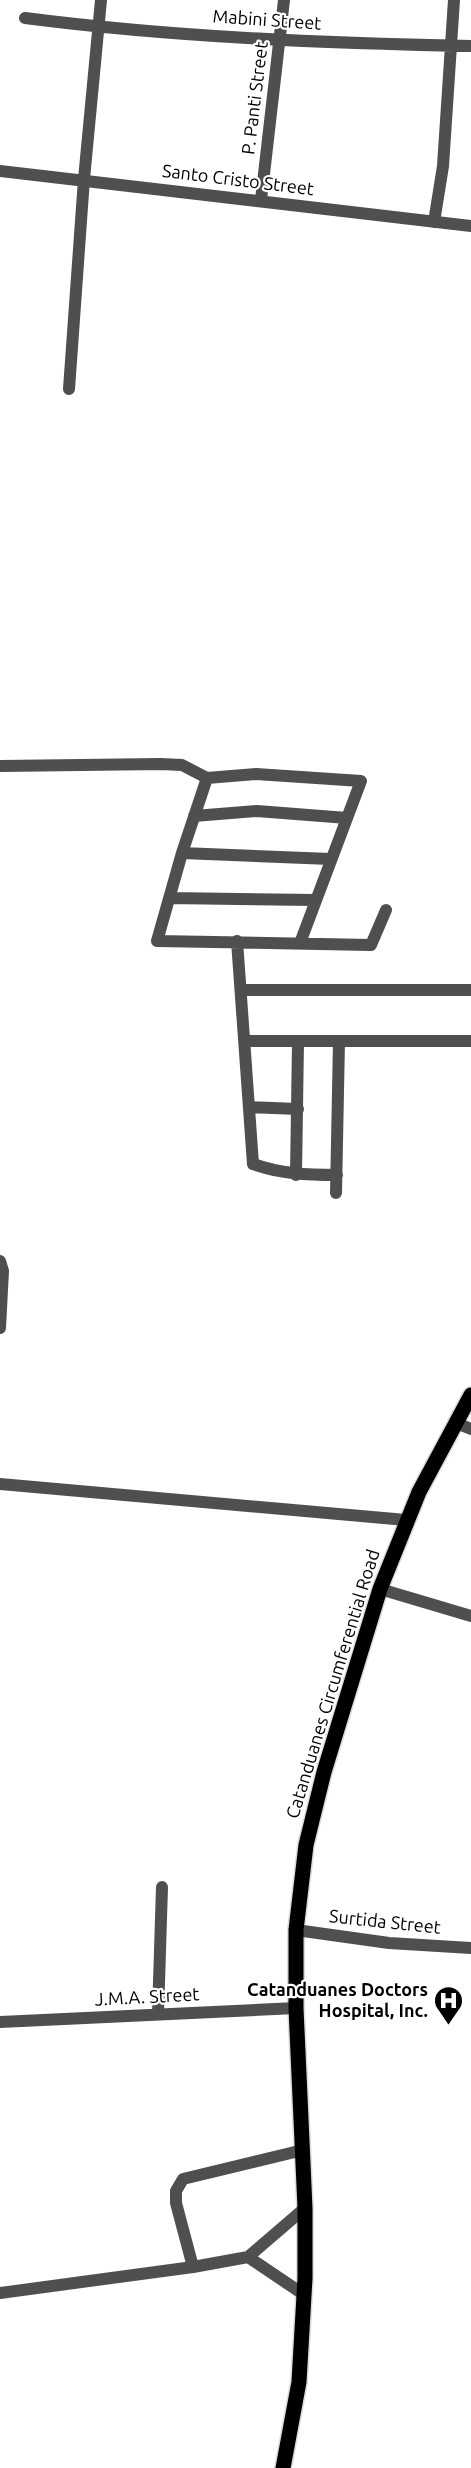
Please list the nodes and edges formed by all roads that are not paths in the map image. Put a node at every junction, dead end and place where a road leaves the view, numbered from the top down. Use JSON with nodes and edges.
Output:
{"nodes":[{"id":1,"x":102,"y":0,"type":"edge"},
{"id":2,"x":284,"y":0,"type":"edge"},
{"id":3,"x":453,"y":0,"type":"edge"},
{"id":4,"x":25,"y":18,"type":"dead end"},
{"id":5,"x":98,"y":27,"type":"junction"},
{"id":6,"x":281,"y":39,"type":"junction"},
{"id":7,"x":451,"y":46,"type":"junction"},
{"id":8,"x":471,"y":46,"type":"edge"},
{"id":9,"x":0,"y":171,"type":"edge"},
{"id":10,"x":84,"y":179,"type":"junction"},
{"id":11,"x":261,"y":200,"type":"junction"},
{"id":12,"x":434,"y":222,"type":"junction"},
{"id":13,"x":471,"y":226,"type":"edge"},
{"id":14,"x":69,"y":389,"type":"dead end"},
{"id":15,"x":0,"y":766,"type":"edge"},
{"id":16,"x":207,"y":778,"type":"junction"},
{"id":17,"x":194,"y":816,"type":"junction"},
{"id":18,"x":347,"y":818,"type":"junction"},
{"id":19,"x":182,"y":853,"type":"junction"},
{"id":20,"x":331,"y":859,"type":"junction"},
{"id":21,"x":169,"y":898,"type":"junction"},
{"id":22,"x":315,"y":900,"type":"junction"},
{"id":23,"x":386,"y":910,"type":"dead end"},
{"id":24,"x":237,"y":941,"type":"junction"},
{"id":25,"x":300,"y":943,"type":"junction"},
{"id":26,"x":241,"y":990,"type":"junction"},
{"id":27,"x":471,"y":990,"type":"edge"},
{"id":28,"x":245,"y":1041,"type":"junction"},
{"id":29,"x":339,"y":1041,"type":"junction"},
{"id":30,"x":471,"y":1041,"type":"edge"},
{"id":31,"x":298,"y":1042,"type":"junction"},
{"id":32,"x":249,"y":1107,"type":"junction"},
{"id":33,"x":298,"y":1108,"type":"junction"},
{"id":34,"x":296,"y":1175,"type":"junction"},
{"id":35,"x":337,"y":1175,"type":"junction"},
{"id":36,"x":336,"y":1193,"type":"dead end"},
{"id":37,"x":0,"y":1261,"type":"edge"},
{"id":38,"x":0,"y":1328,"type":"edge"},
{"id":39,"x":471,"y":1395,"type":"edge"},
{"id":40,"x":456,"y":1423,"type":"junction"},
{"id":41,"x":471,"y":1429,"type":"edge"},
{"id":42,"x":0,"y":1484,"type":"edge"},
{"id":43,"x":406,"y":1520,"type":"junction"},
{"id":44,"x":380,"y":1589,"type":"junction"},
{"id":45,"x":471,"y":1616,"type":"edge"},
{"id":46,"x":162,"y":1887,"type":"dead end"},
{"id":47,"x":296,"y":1930,"type":"junction"},
{"id":48,"x":471,"y":1948,"type":"edge"},
{"id":49,"x":296,"y":2008,"type":"junction"},
{"id":50,"x":158,"y":2014,"type":"junction"},
{"id":51,"x":0,"y":2022,"type":"edge"},
{"id":52,"x":303,"y":2150,"type":"junction"},
{"id":53,"x":305,"y":2208,"type":"junction"},
{"id":54,"x":248,"y":2257,"type":"junction"},
{"id":55,"x":193,"y":2267,"type":"junction"},
{"id":56,"x":0,"y":2293,"type":"edge"},
{"id":57,"x":303,"y":2294,"type":"junction"},
{"id":58,"x":283,"y":2468,"type":"edge"}],
"edges":[{"from":1,"to":5,"type":"street"},
{"from":2,"to":6,"type":"street","name":"P. Panti Street"},
{"from":3,"to":7,"type":"street"},
{"from":4,"to":5,"type":"street","name":"Mabini Street"},
{"from":5,"to":6,"type":"street","name":"Mabini Street"},
{"from":5,"to":10,"type":"street"},
{"from":6,"to":7,"type":"street","name":"Mabini Street"},
{"from":6,"to":11,"type":"street","name":"P. Panti Street"},
{"from":7,"to":8,"type":"street","name":"Mabini Street"},
{"from":7,"to":12,"type":"street"},
{"from":9,"to":10,"type":"street","name":"Santo Cristo Street"},
{"from":10,"to":11,"type":"street","name":"Santo Cristo Street"},
{"from":10,"to":14,"type":"street"},
{"from":11,"to":12,"type":"street","name":"Santo Cristo Street"},
{"from":12,"to":13,"type":"street","name":"Santo Cristo Street"},
{"from":15,"to":16,"type":"street"},
{"from":16,"to":17,"type":"street"},
{"from":16,"to":18,"type":"street"},
{"from":17,"to":18,"type":"street"},
{"from":17,"to":19,"type":"street"},
{"from":18,"to":20,"type":"street"},
{"from":19,"to":20,"type":"street"},
{"from":19,"to":21,"type":"street"},
{"from":20,"to":22,"type":"street"},
{"from":21,"to":22,"type":"street"},
{"from":21,"to":24,"type":"street"},
{"from":22,"to":25,"type":"street"},
{"from":23,"to":25,"type":"street"},
{"from":24,"to":25,"type":"street"},
{"from":24,"to":26,"type":"street"},
{"from":26,"to":27,"type":"street"},
{"from":26,"to":28,"type":"street"},
{"from":28,"to":31,"type":"street"},
{"from":28,"to":32,"type":"street"},
{"from":29,"to":30,"type":"street"},
{"from":29,"to":31,"type":"street"},
{"from":29,"to":35,"type":"street"},
{"from":31,"to":33,"type":"street"},
{"from":32,"to":33,"type":"street"},
{"from":32,"to":34,"type":"street"},
{"from":33,"to":34,"type":"street"},
{"from":34,"to":35,"type":"street"},
{"from":35,"to":36,"type":"street"},
{"from":37,"to":38,"type":"street"},
{"from":39,"to":40,"type":"main road","name":"Catanduanes Circumferential Road"},
{"from":40,"to":41,"type":"street"},
{"from":40,"to":43,"type":"main road","name":"Catanduanes Circumferential Road"},
{"from":42,"to":43,"type":"street"},
{"from":43,"to":44,"type":"main road","name":"Catanduanes Circumferential Road"},
{"from":44,"to":45,"type":"street"},
{"from":44,"to":47,"type":"main road","name":"Catanduanes Circumferential Road"},
{"from":46,"to":50,"type":"street"},
{"from":47,"to":48,"type":"street","name":"Surtida Street"},
{"from":47,"to":49,"type":"main road","name":"Catanduanes Circumferential Road"},
{"from":49,"to":50,"type":"street","name":"J.M.A. Street"},
{"from":49,"to":52,"type":"main road","name":"Catanduanes Circumferential Road"},
{"from":50,"to":51,"type":"street","name":"J.M.A. Street"},
{"from":52,"to":53,"type":"main road","name":"Catanduanes Circumferential Road"},
{"from":52,"to":55,"type":"street"},
{"from":53,"to":54,"type":"street"},
{"from":53,"to":57,"type":"main road","name":"Catanduanes Circumferential Road"},
{"from":54,"to":55,"type":"street"},
{"from":54,"to":57,"type":"street"},
{"from":55,"to":56,"type":"street"},
{"from":57,"to":58,"type":"main road","name":"Catanduanes Circumferential Road"}]}
